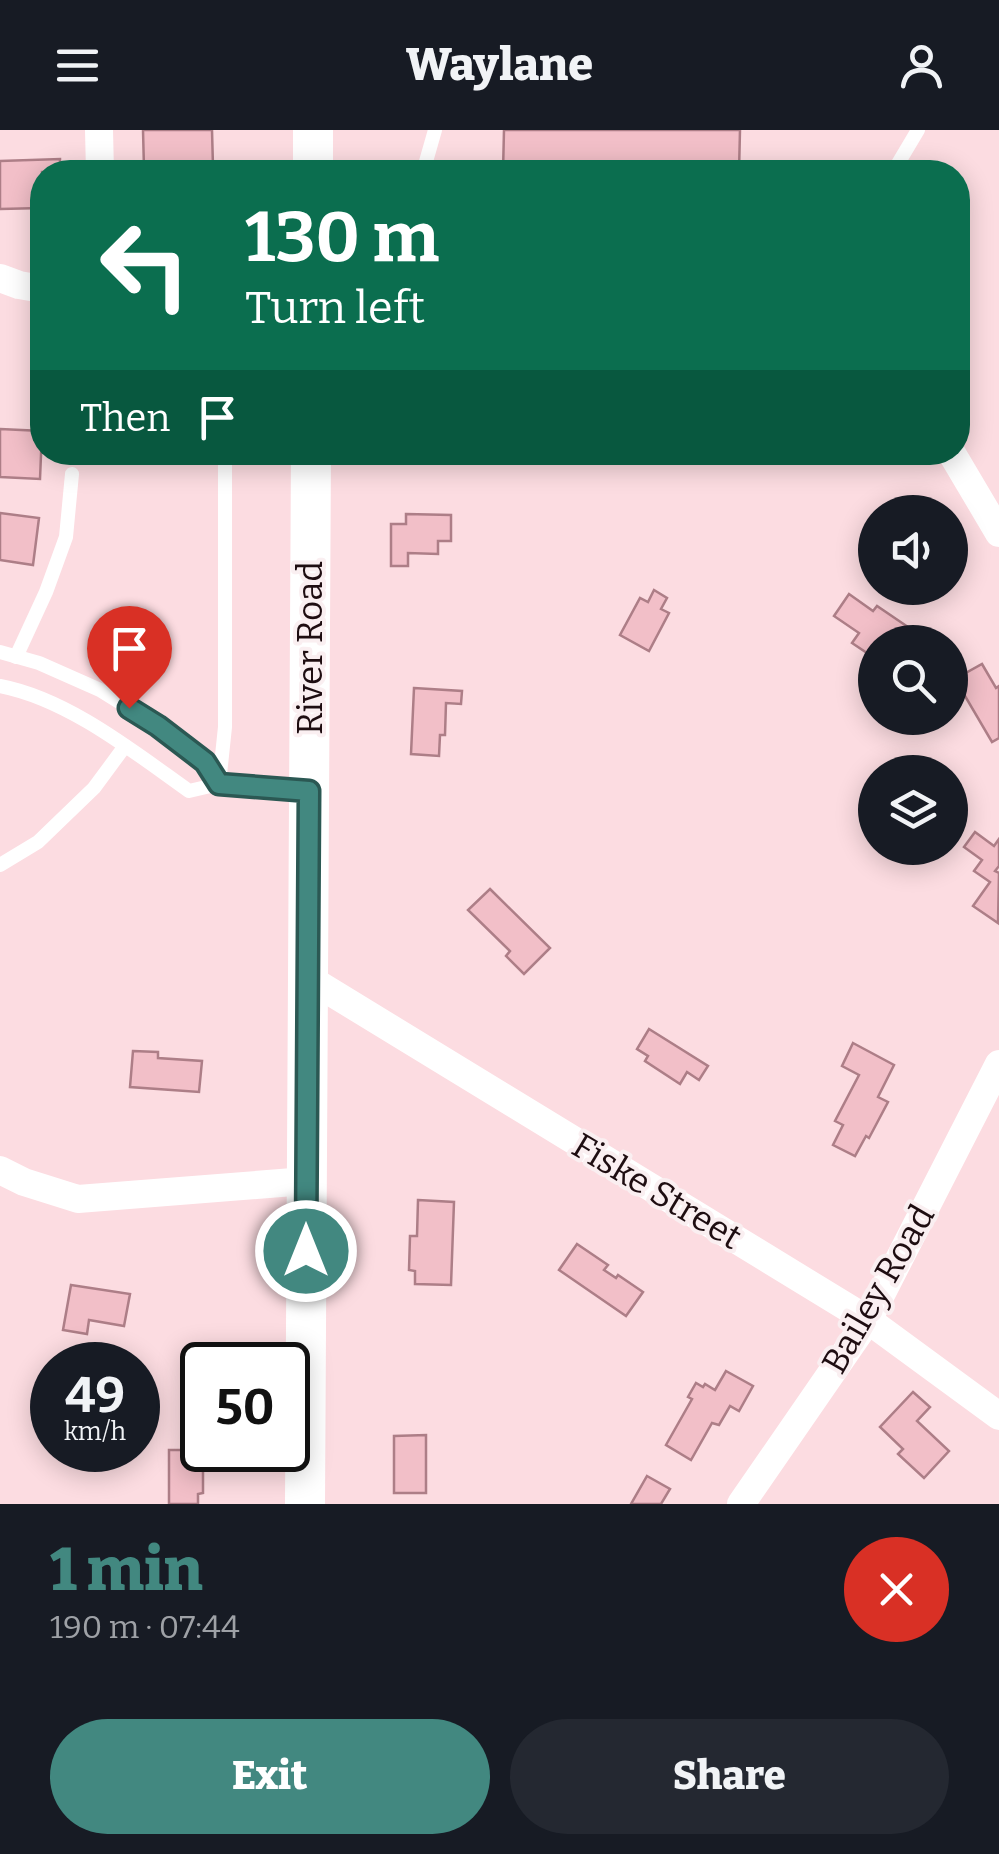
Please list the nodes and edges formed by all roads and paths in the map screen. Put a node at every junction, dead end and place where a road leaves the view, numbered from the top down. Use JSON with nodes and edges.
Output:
{"nodes":[{"id":1,"x":100,"y":130,"type":"edge"},
{"id":2,"x":313,"y":130,"type":"edge"},
{"id":3,"x":435,"y":130,"type":"edge"},
{"id":4,"x":918,"y":130,"type":"edge"},
{"id":5,"x":100,"y":160,"type":"edge"},
{"id":6,"x":313,"y":160,"type":"edge"},
{"id":7,"x":426,"y":160,"type":"edge"},
{"id":8,"x":900,"y":160,"type":"edge"},
{"id":9,"x":0,"y":278,"type":"edge"},
{"id":10,"x":30,"y":287,"type":"edge"},
{"id":11,"x":225,"y":465,"type":"edge"},
{"id":12,"x":311,"y":465,"type":"edge"},
{"id":13,"x":959,"y":465,"type":"edge"},
{"id":14,"x":72,"y":474,"type":"dead end"},
{"id":15,"x":999,"y":533,"type":"edge"},
{"id":16,"x":0,"y":652,"type":"edge"},
{"id":17,"x":16,"y":657,"type":"junction"},
{"id":18,"x":0,"y":686,"type":"edge"},
{"id":19,"x":126,"y":746,"type":"junction"},
{"id":20,"x":219,"y":784,"type":"junction"},
{"id":21,"x":309,"y":791,"type":"junction"},
{"id":22,"x":0,"y":865,"type":"edge"},
{"id":23,"x":308,"y":978,"type":"junction"},
{"id":24,"x":999,"y":1064,"type":"edge"},
{"id":25,"x":0,"y":1170,"type":"edge"},
{"id":26,"x":306,"y":1182,"type":"junction"},
{"id":27,"x":868,"y":1320,"type":"junction"},
{"id":28,"x":999,"y":1416,"type":"edge"},
{"id":29,"x":305,"y":1504,"type":"edge"},
{"id":30,"x":741,"y":1504,"type":"edge"}],
"edges":[{"from":1,"to":5,"type":"street"},
{"from":2,"to":6,"type":"main road"},
{"from":3,"to":7,"type":"lane"},
{"from":4,"to":8,"type":"lane"},
{"from":9,"to":10,"type":"street"},
{"from":11,"to":20,"type":"lane"},
{"from":12,"to":21,"type":"main road","name":"River Road"},
{"from":13,"to":15,"type":"street"},
{"from":14,"to":17,"type":"lane"},
{"from":16,"to":17,"type":"lane"},
{"from":17,"to":20,"type":"lane"},
{"from":18,"to":19,"type":"lane"},
{"from":19,"to":20,"type":"lane"},
{"from":19,"to":22,"type":"lane"},
{"from":20,"to":21,"type":"lane"},
{"from":21,"to":23,"type":"main road","name":"River Road"},
{"from":23,"to":26,"type":"main road","name":"River Road"},
{"from":23,"to":27,"type":"street","name":"Fiske Street"},
{"from":24,"to":27,"type":"street","name":"Bailey Road"},
{"from":25,"to":26,"type":"street"},
{"from":26,"to":29,"type":"main road","name":"River Road"},
{"from":27,"to":28,"type":"street","name":"Fiske Street"},
{"from":27,"to":30,"type":"street","name":"Bailey Road"}]}
